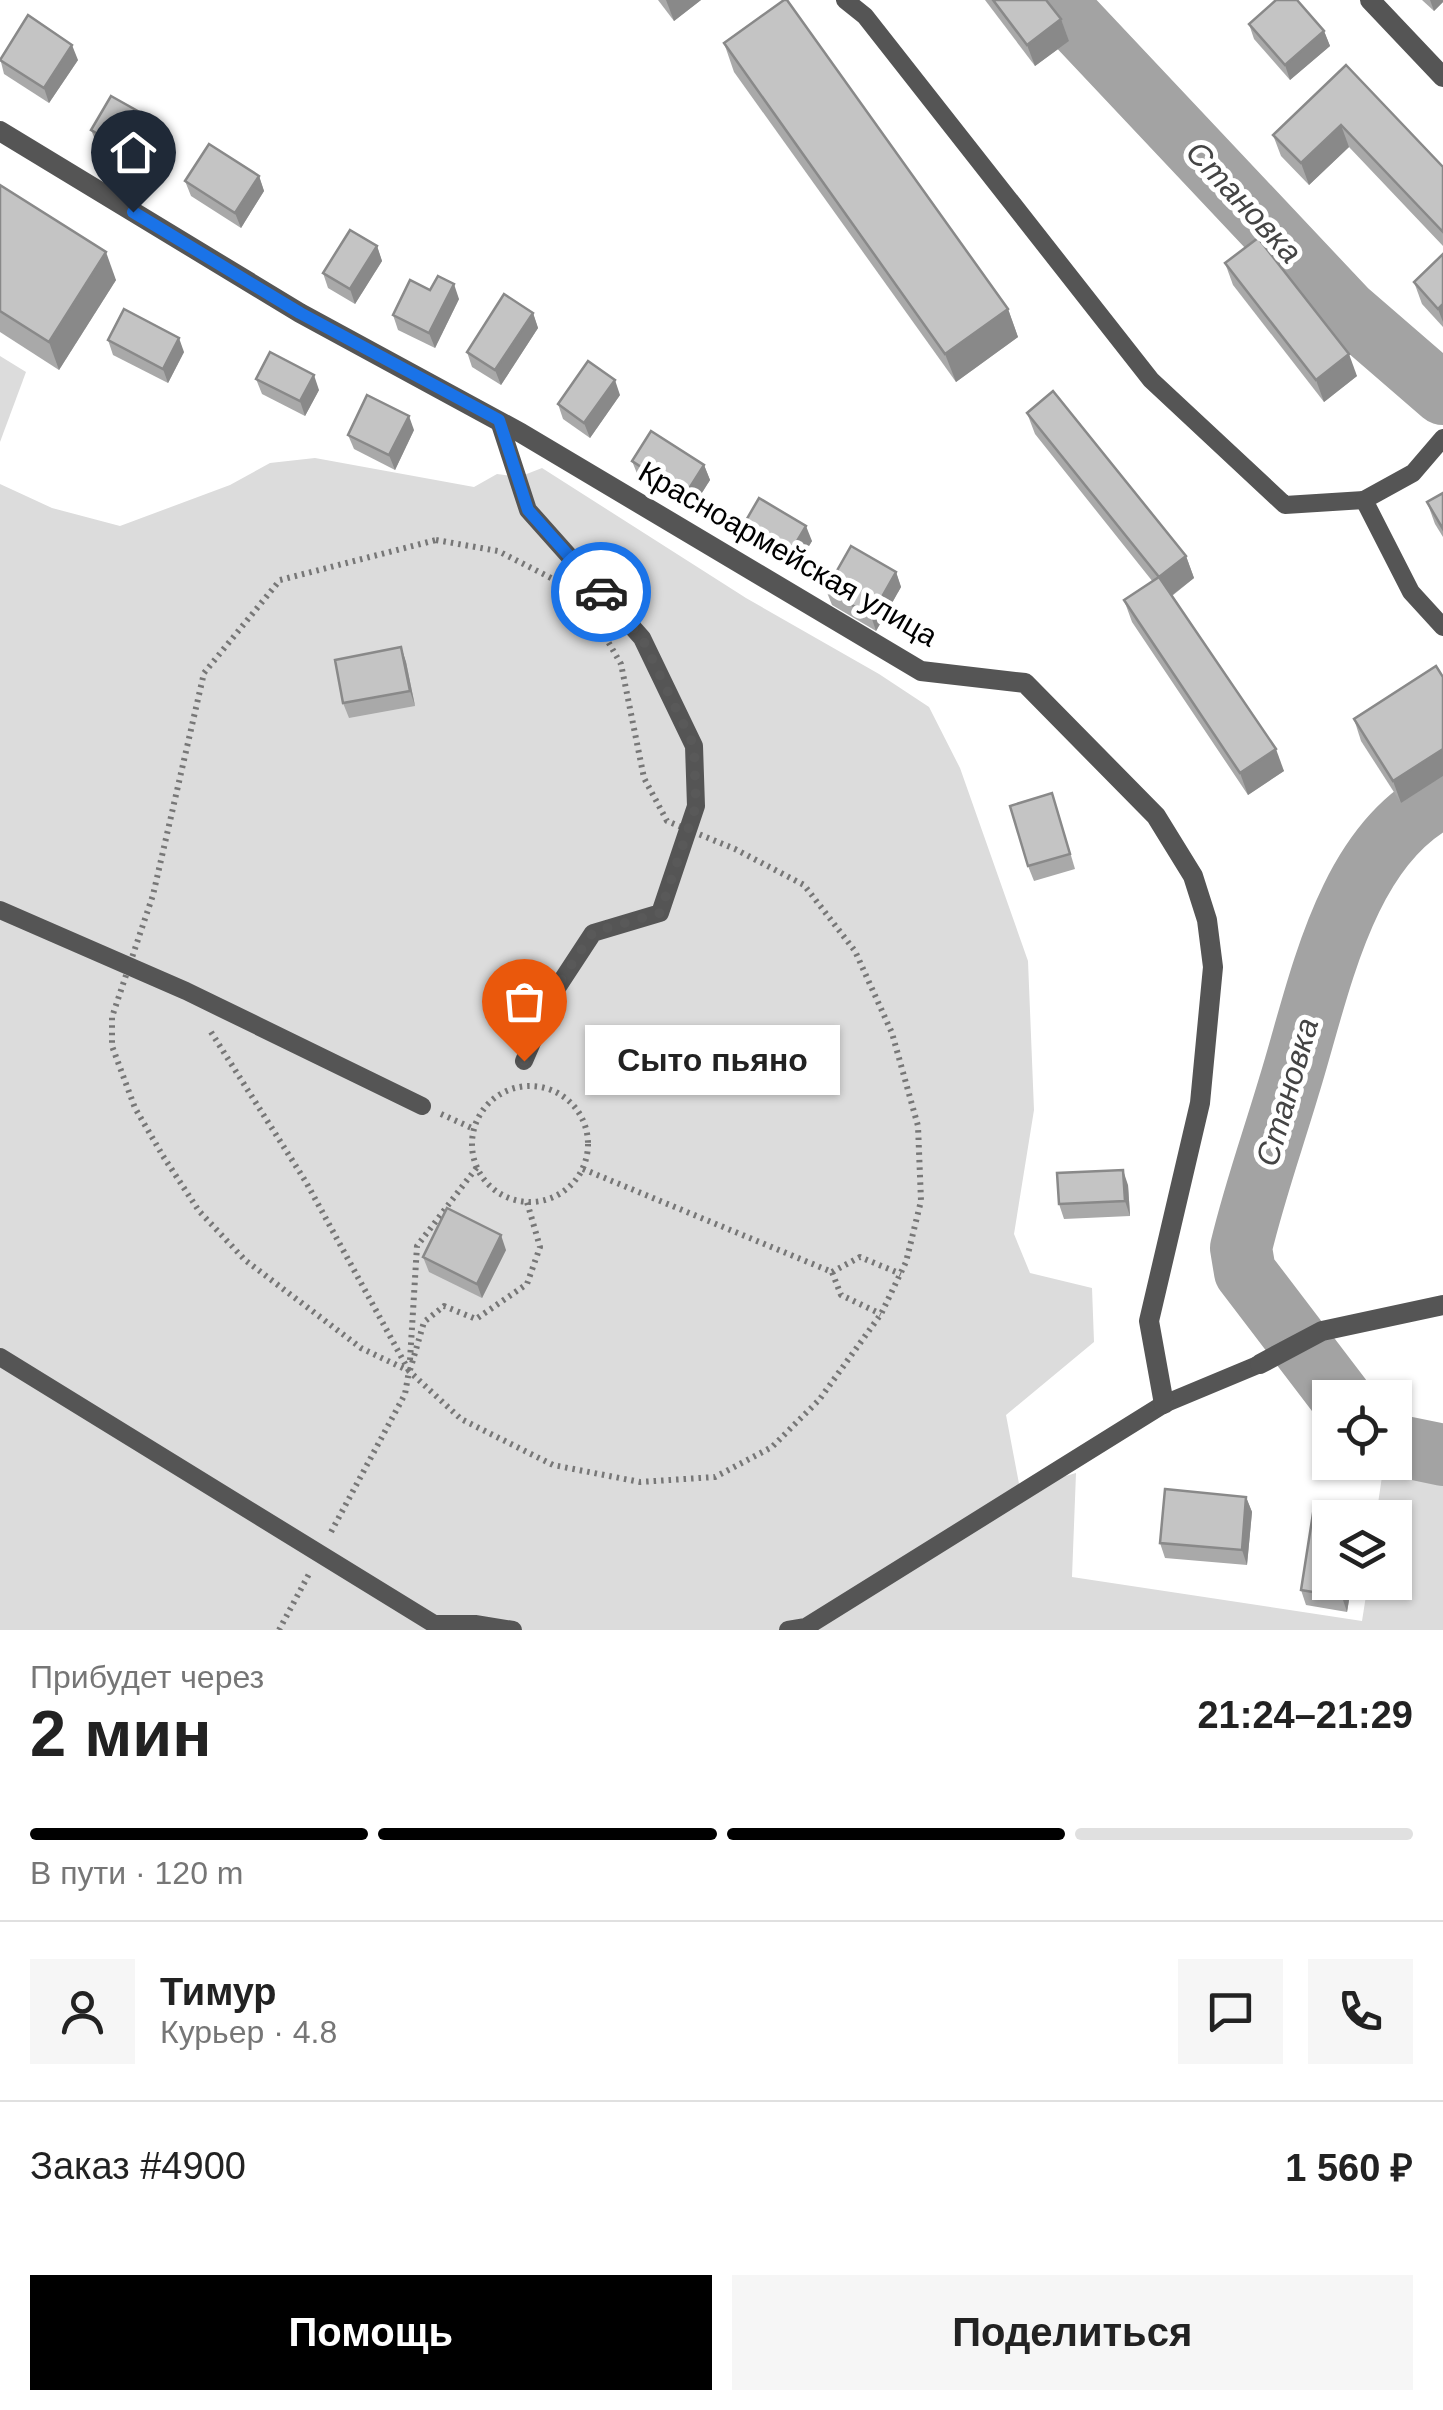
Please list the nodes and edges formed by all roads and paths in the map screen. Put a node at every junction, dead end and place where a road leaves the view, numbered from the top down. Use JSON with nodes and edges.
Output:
{"nodes":[{"id":1,"x":845,"y":0,"type":"edge"},
{"id":2,"x":1370,"y":0,"type":"edge"},
{"id":3,"x":1443,"y":77,"type":"edge"},
{"id":4,"x":0,"y":131,"type":"edge"},
{"id":5,"x":499,"y":420,"type":"junction"},
{"id":6,"x":1443,"y":438,"type":"edge"},
{"id":7,"x":1364,"y":500,"type":"junction"},
{"id":8,"x":1443,"y":627,"type":"edge"},
{"id":9,"x":0,"y":910,"type":"edge"},
{"id":10,"x":186,"y":991,"type":"junction"},
{"id":11,"x":524,"y":1061,"type":"dead end"},
{"id":12,"x":422,"y":1106,"type":"dead end"},
{"id":13,"x":477,"y":1166,"type":"junction"},
{"id":14,"x":583,"y":1169,"type":"junction"},
{"id":15,"x":527,"y":1202,"type":"junction"},
{"id":16,"x":832,"y":1272,"type":"junction"},
{"id":17,"x":901,"y":1274,"type":"dead end"},
{"id":18,"x":1443,"y":1305,"type":"edge"},
{"id":19,"x":881,"y":1314,"type":"dead end"},
{"id":20,"x":0,"y":1357,"type":"edge"},
{"id":21,"x":1260,"y":1364,"type":"joint"},
{"id":22,"x":409,"y":1371,"type":"junction"},
{"id":23,"x":1164,"y":1404,"type":"junction"},
{"id":24,"x":324,"y":1546,"type":"dead end"},
{"id":25,"x":315,"y":1562,"type":"dead end"},
{"id":26,"x":797,"y":1628,"type":"edge"},
{"id":27,"x":279,"y":1630,"type":"edge"},
{"id":28,"x":514,"y":1630,"type":"edge"}],
"edges":[{"from":1,"to":7,"type":"lane"},
{"from":2,"to":3,"type":"street"},
{"from":4,"to":5,"type":"street","name":"Красноармейская улица"},
{"from":5,"to":11,"type":"lane"},
{"from":5,"to":23,"type":"street","name":"Красноармейская улица"},
{"from":6,"to":7,"type":"lane"},
{"from":7,"to":8,"type":"lane"},
{"from":9,"to":10,"type":"lane"},
{"from":10,"to":12,"type":"lane"},
{"from":10,"to":22,"type":"path"},
{"from":13,"to":14,"type":"path"},
{"from":13,"to":15,"type":"path"},
{"from":13,"to":22,"type":"path"},
{"from":14,"to":15,"type":"path"},
{"from":14,"to":16,"type":"path"},
{"from":15,"to":22,"type":"path"},
{"from":16,"to":17,"type":"path"},
{"from":16,"to":19,"type":"path"},
{"from":18,"to":21,"type":"street"},
{"from":20,"to":28,"type":"lane"},
{"from":21,"to":23,"type":"lane"},
{"from":22,"to":24,"type":"path"},
{"from":23,"to":26,"type":"lane"},
{"from":25,"to":27,"type":"path"}]}
